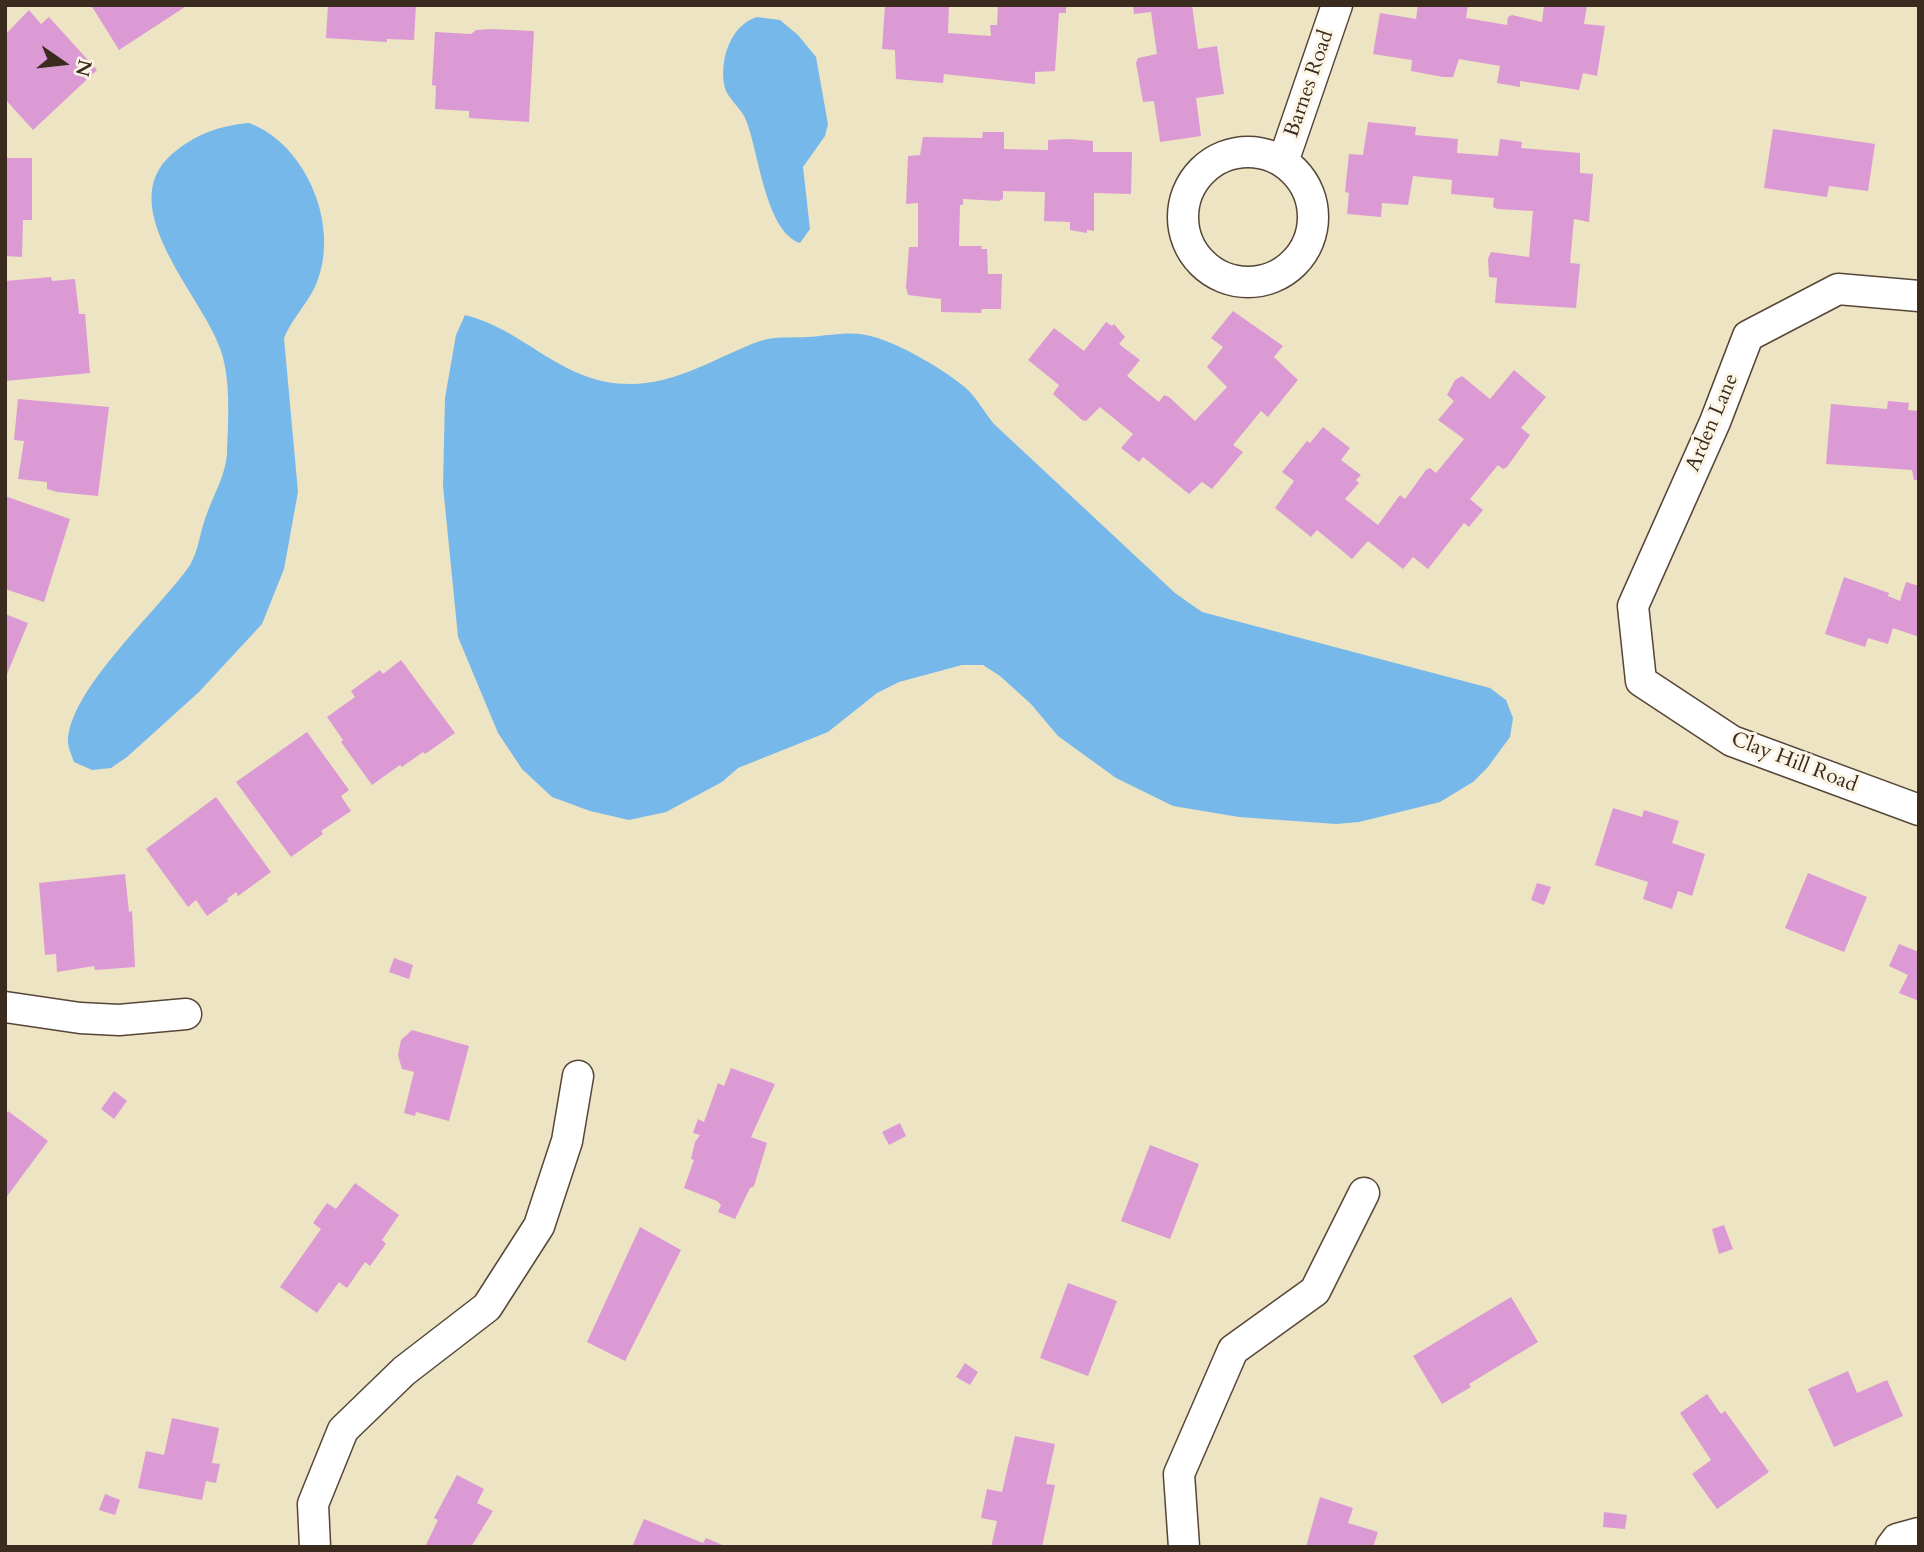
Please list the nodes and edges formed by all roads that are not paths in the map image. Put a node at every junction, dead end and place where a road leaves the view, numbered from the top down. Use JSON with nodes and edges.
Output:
{"nodes":[{"id":1,"x":1337,"y":5,"type":"edge"},
{"id":2,"x":1283,"y":162,"type":"junction"},
{"id":3,"x":1919,"y":296,"type":"edge"},
{"id":4,"x":1641,"y":681,"type":"joint"},
{"id":5,"x":1919,"y":810,"type":"edge"},
{"id":6,"x":5,"y":1007,"type":"edge"},
{"id":7,"x":186,"y":1014,"type":"dead end"},
{"id":8,"x":578,"y":1076,"type":"dead end"},
{"id":9,"x":1364,"y":1193,"type":"dead end"},
{"id":10,"x":1919,"y":1533,"type":"edge"},
{"id":11,"x":315,"y":1547,"type":"edge"},
{"id":12,"x":1184,"y":1547,"type":"edge"},
{"id":13,"x":1891,"y":1547,"type":"edge"}],
"edges":[{"from":1,"to":2,"type":"street","name":"Barnes Road"},
{"from":2,"to":2,"type":"street","name":"Barnes Road"},
{"from":3,"to":4,"type":"street","name":"Arden Lane"},
{"from":4,"to":5,"type":"street","name":"Clay Hill Road"},
{"from":6,"to":7,"type":"street"},
{"from":8,"to":11,"type":"street"},
{"from":9,"to":12,"type":"street"},
{"from":10,"to":13,"type":"street"}]}
